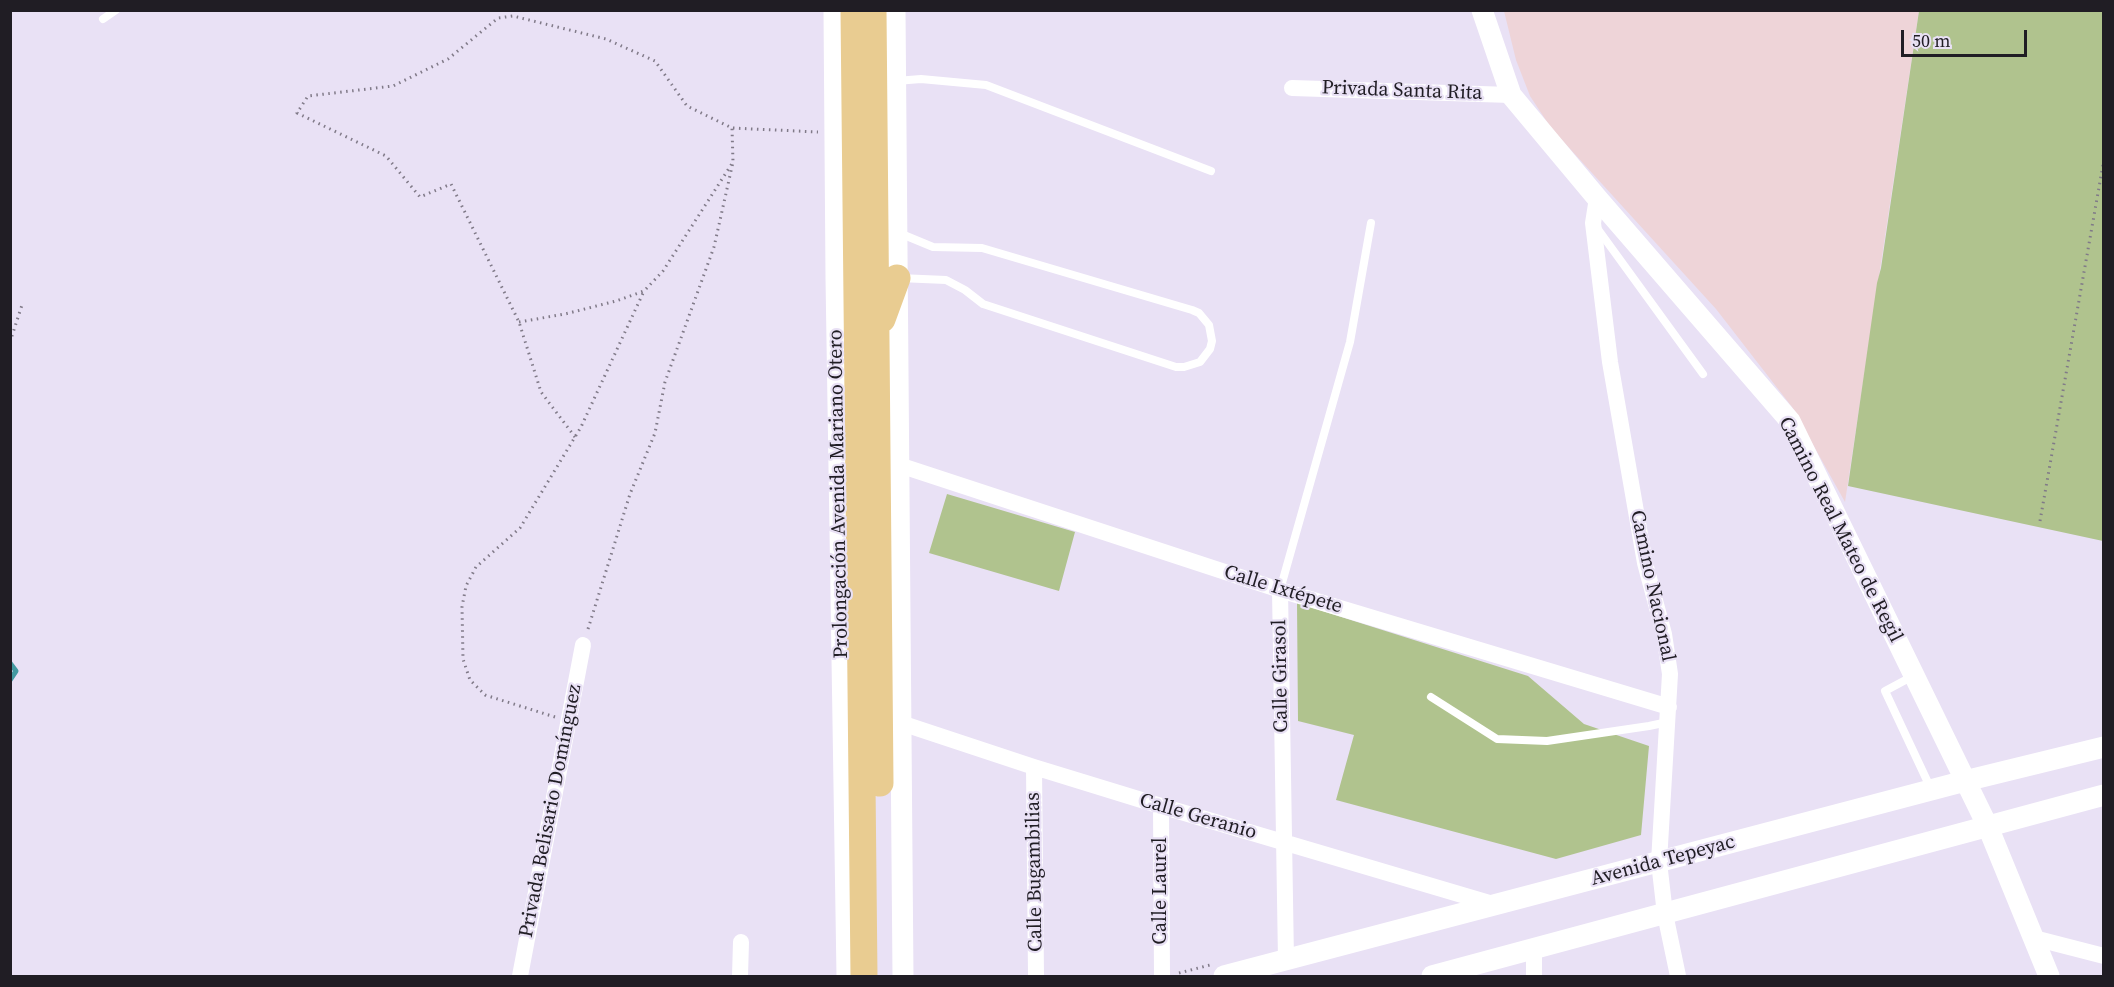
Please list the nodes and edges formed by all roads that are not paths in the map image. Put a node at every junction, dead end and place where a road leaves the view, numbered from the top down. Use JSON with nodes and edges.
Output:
{"nodes":[{"id":1,"x":116,"y":10,"type":"edge"},
{"id":2,"x":834,"y":10,"type":"edge"},
{"id":3,"x":854,"y":10,"type":"edge"},
{"id":4,"x":873,"y":10,"type":"edge"},
{"id":5,"x":895,"y":10,"type":"edge"},
{"id":6,"x":1482,"y":10,"type":"edge"},
{"id":7,"x":103,"y":19,"type":"dead end"},
{"id":8,"x":896,"y":81,"type":"junction"},
{"id":9,"x":1293,"y":88,"type":"dead end"},
{"id":10,"x":1511,"y":95,"type":"junction"},
{"id":11,"x":1211,"y":171,"type":"dead end"},
{"id":12,"x":1597,"y":198,"type":"junction"},
{"id":13,"x":1593,"y":222,"type":"junction"},
{"id":14,"x":1371,"y":223,"type":"dead end"},
{"id":15,"x":897,"y":229,"type":"junction"},
{"id":16,"x":836,"y":278,"type":"junction"},
{"id":17,"x":897,"y":278,"type":"junction"},
{"id":18,"x":866,"y":334,"type":"junction"},
{"id":19,"x":1703,"y":374,"type":"dead end"},
{"id":20,"x":898,"y":465,"type":"junction"},
{"id":21,"x":1280,"y":590,"type":"junction"},
{"id":22,"x":583,"y":645,"type":"road end"},
{"id":23,"x":1914,"y":676,"type":"junction"},
{"id":24,"x":1431,"y":697,"type":"dead end"},
{"id":25,"x":1669,"y":714,"type":"junction"},
{"id":26,"x":901,"y":723,"type":"junction"},
{"id":27,"x":2103,"y":747,"type":"edge"},
{"id":28,"x":1034,"y":767,"type":"junction"},
{"id":29,"x":1965,"y":781,"type":"junction"},
{"id":30,"x":1931,"y":790,"type":"junction"},
{"id":31,"x":2103,"y":795,"type":"edge"},
{"id":32,"x":1161,"y":806,"type":"junction"},
{"id":33,"x":1988,"y":827,"type":"junction"},
{"id":34,"x":1284,"y":842,"type":"junction"},
{"id":35,"x":1659,"y":862,"type":"junction"},
{"id":36,"x":1496,"y":905,"type":"junction"},
{"id":37,"x":1665,"y":914,"type":"junction"},
{"id":38,"x":2034,"y":938,"type":"junction"},
{"id":39,"x":741,"y":942,"type":"dead end"},
{"id":40,"x":1534,"y":949,"type":"junction"},
{"id":41,"x":2103,"y":956,"type":"edge"},
{"id":42,"x":1286,"y":960,"type":"junction"},
{"id":43,"x":520,"y":976,"type":"edge"},
{"id":44,"x":740,"y":976,"type":"edge"},
{"id":45,"x":847,"y":976,"type":"edge"},
{"id":46,"x":864,"y":976,"type":"edge"},
{"id":47,"x":882,"y":976,"type":"edge"},
{"id":48,"x":903,"y":976,"type":"edge"},
{"id":49,"x":1036,"y":976,"type":"edge"},
{"id":50,"x":1162,"y":976,"type":"edge"},
{"id":51,"x":1224,"y":976,"type":"edge"},
{"id":52,"x":1432,"y":976,"type":"edge"},
{"id":53,"x":1534,"y":976,"type":"edge"},
{"id":54,"x":1678,"y":976,"type":"edge"},
{"id":55,"x":2049,"y":976,"type":"edge"}],
"edges":[{"from":1,"to":7,"type":"lane"},
{"from":2,"to":16,"type":"street","name":"Prolongación Avenida Mariano Otero"},
{"from":3,"to":18,"type":"main road","name":"Prolongación Avenida Mariano Otero"},
{"from":4,"to":18,"type":"main road","name":"Prolongación Avenida Mariano Otero"},
{"from":5,"to":8,"type":"street"},
{"from":6,"to":10,"type":"street","name":"Camino Real Mateo de Regil"},
{"from":8,"to":11,"type":"lane"},
{"from":8,"to":15,"type":"street"},
{"from":9,"to":10,"type":"street","name":"Privada Santa Rita"},
{"from":10,"to":12,"type":"street","name":"Camino Real Mateo de Regil"},
{"from":12,"to":13,"type":"street","name":"Camino Nacional"},
{"from":12,"to":23,"type":"street","name":"Camino Real Mateo de Regil"},
{"from":13,"to":19,"type":"lane"},
{"from":13,"to":25,"type":"street","name":"Camino Nacional"},
{"from":14,"to":21,"type":"lane","name":"Calle Girasol"},
{"from":15,"to":17,"type":"street"},
{"from":15,"to":17,"type":"lane"},
{"from":16,"to":18,"type":"main road"},
{"from":16,"to":45,"type":"street","name":"Prolongación Avenida Mariano Otero"},
{"from":17,"to":18,"type":"main road"},
{"from":17,"to":20,"type":"street"},
{"from":18,"to":46,"type":"main road","name":"Prolongación Avenida Mariano Otero"},
{"from":18,"to":47,"type":"main road","name":"Prolongación Avenida Mariano Otero"},
{"from":20,"to":21,"type":"street","name":"Calle Ixtépete"},
{"from":20,"to":26,"type":"street"},
{"from":21,"to":25,"type":"street","name":"Calle Ixtépete"},
{"from":21,"to":34,"type":"street","name":"Calle Girasol"},
{"from":22,"to":43,"type":"street","name":"Privada Belisario Domínguez"},
{"from":23,"to":29,"type":"street","name":"Camino Real Mateo de Regil"},
{"from":23,"to":30,"type":"lane"},
{"from":24,"to":25,"type":"lane"},
{"from":25,"to":35,"type":"street","name":"Camino Nacional"},
{"from":26,"to":28,"type":"street","name":"Calle Geranio"},
{"from":26,"to":48,"type":"street"},
{"from":27,"to":29,"type":"street","name":"Avenida Tepeyac"},
{"from":28,"to":32,"type":"street","name":"Calle Geranio"},
{"from":28,"to":49,"type":"street","name":"Calle Bugambilias"},
{"from":29,"to":30,"type":"street","name":"Avenida Tepeyac"},
{"from":29,"to":33,"type":"street","name":"Camino Real Mateo de Regil"},
{"from":30,"to":35,"type":"street","name":"Avenida Tepeyac"},
{"from":31,"to":33,"type":"street"},
{"from":32,"to":34,"type":"street","name":"Calle Geranio"},
{"from":32,"to":50,"type":"street","name":"Calle Laurel"},
{"from":33,"to":37,"type":"street"},
{"from":33,"to":38,"type":"street","name":"Camino Real Mateo de Regil"},
{"from":34,"to":36,"type":"street","name":"Calle Geranio"},
{"from":34,"to":42,"type":"street","name":"Calle Girasol"},
{"from":35,"to":36,"type":"street","name":"Avenida Tepeyac"},
{"from":35,"to":37,"type":"street","name":"Camino Nacional"},
{"from":36,"to":42,"type":"street","name":"Avenida Tepeyac"},
{"from":37,"to":40,"type":"street"},
{"from":37,"to":54,"type":"street","name":"Camino Nacional"},
{"from":38,"to":41,"type":"street"},
{"from":38,"to":55,"type":"street","name":"Camino Real Mateo de Regil"},
{"from":39,"to":44,"type":"street"},
{"from":40,"to":52,"type":"street"},
{"from":40,"to":53,"type":"street"},
{"from":42,"to":51,"type":"street","name":"Avenida Tepeyac"}]}
